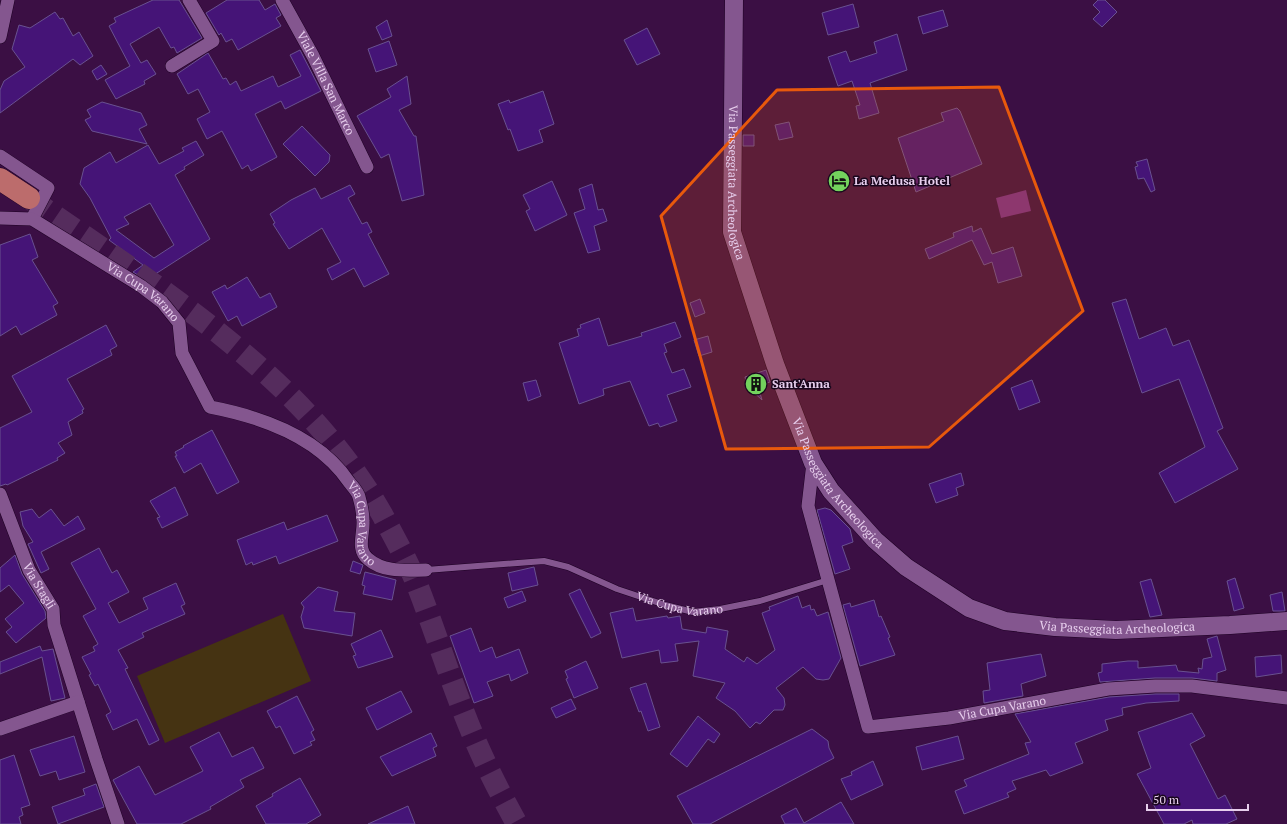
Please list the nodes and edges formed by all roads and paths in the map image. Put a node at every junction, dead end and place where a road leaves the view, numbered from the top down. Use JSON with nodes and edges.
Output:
{"nodes":[{"id":1,"x":8,"y":0,"type":"edge"},
{"id":2,"x":189,"y":0,"type":"edge"},
{"id":3,"x":282,"y":0,"type":"edge"},
{"id":4,"x":734,"y":0,"type":"edge"},
{"id":5,"x":0,"y":37,"type":"edge"},
{"id":6,"x":172,"y":66,"type":"dead end"},
{"id":7,"x":0,"y":156,"type":"edge"},
{"id":8,"x":367,"y":167,"type":"dead end"},
{"id":9,"x":0,"y":179,"type":"edge"},
{"id":10,"x":29,"y":198,"type":"tunnel mouth"},
{"id":11,"x":0,"y":218,"type":"edge"},
{"id":12,"x":32,"y":219,"type":"junction"},
{"id":13,"x":813,"y":464,"type":"junction"},
{"id":14,"x":0,"y":494,"type":"edge"},
{"id":15,"x":426,"y":570,"type":"joint"},
{"id":16,"x":828,"y":580,"type":"junction"},
{"id":17,"x":1287,"y":621,"type":"edge"},
{"id":18,"x":1287,"y":698,"type":"edge"},
{"id":19,"x":78,"y":702,"type":"junction"},
{"id":20,"x":0,"y":729,"type":"edge"},
{"id":21,"x":118,"y":824,"type":"edge"}],
"edges":[{"from":1,"to":5,"type":"street"},
{"from":2,"to":6,"type":"street"},
{"from":3,"to":8,"type":"street","name":"Viale Villa San Marco"},
{"from":4,"to":13,"type":"street","name":"Via Passeggiata Archeologica"},
{"from":7,"to":12,"type":"street"},
{"from":9,"to":10,"type":"highway"},
{"from":11,"to":12,"type":"street","name":"Via Cupa Varano"},
{"from":12,"to":15,"type":"street","name":"Via Cupa Varano"},
{"from":13,"to":16,"type":"street","name":"Via Cupa Varano"},
{"from":13,"to":17,"type":"street","name":"Via Passeggiata Archeologica"},
{"from":14,"to":19,"type":"street","name":"Via Stagli"},
{"from":15,"to":16,"type":"lane","name":"Via Cupa Varano"},
{"from":16,"to":18,"type":"street","name":"Via Cupa Varano"},
{"from":19,"to":20,"type":"street"},
{"from":19,"to":21,"type":"street","name":"Via Stagli"}]}
